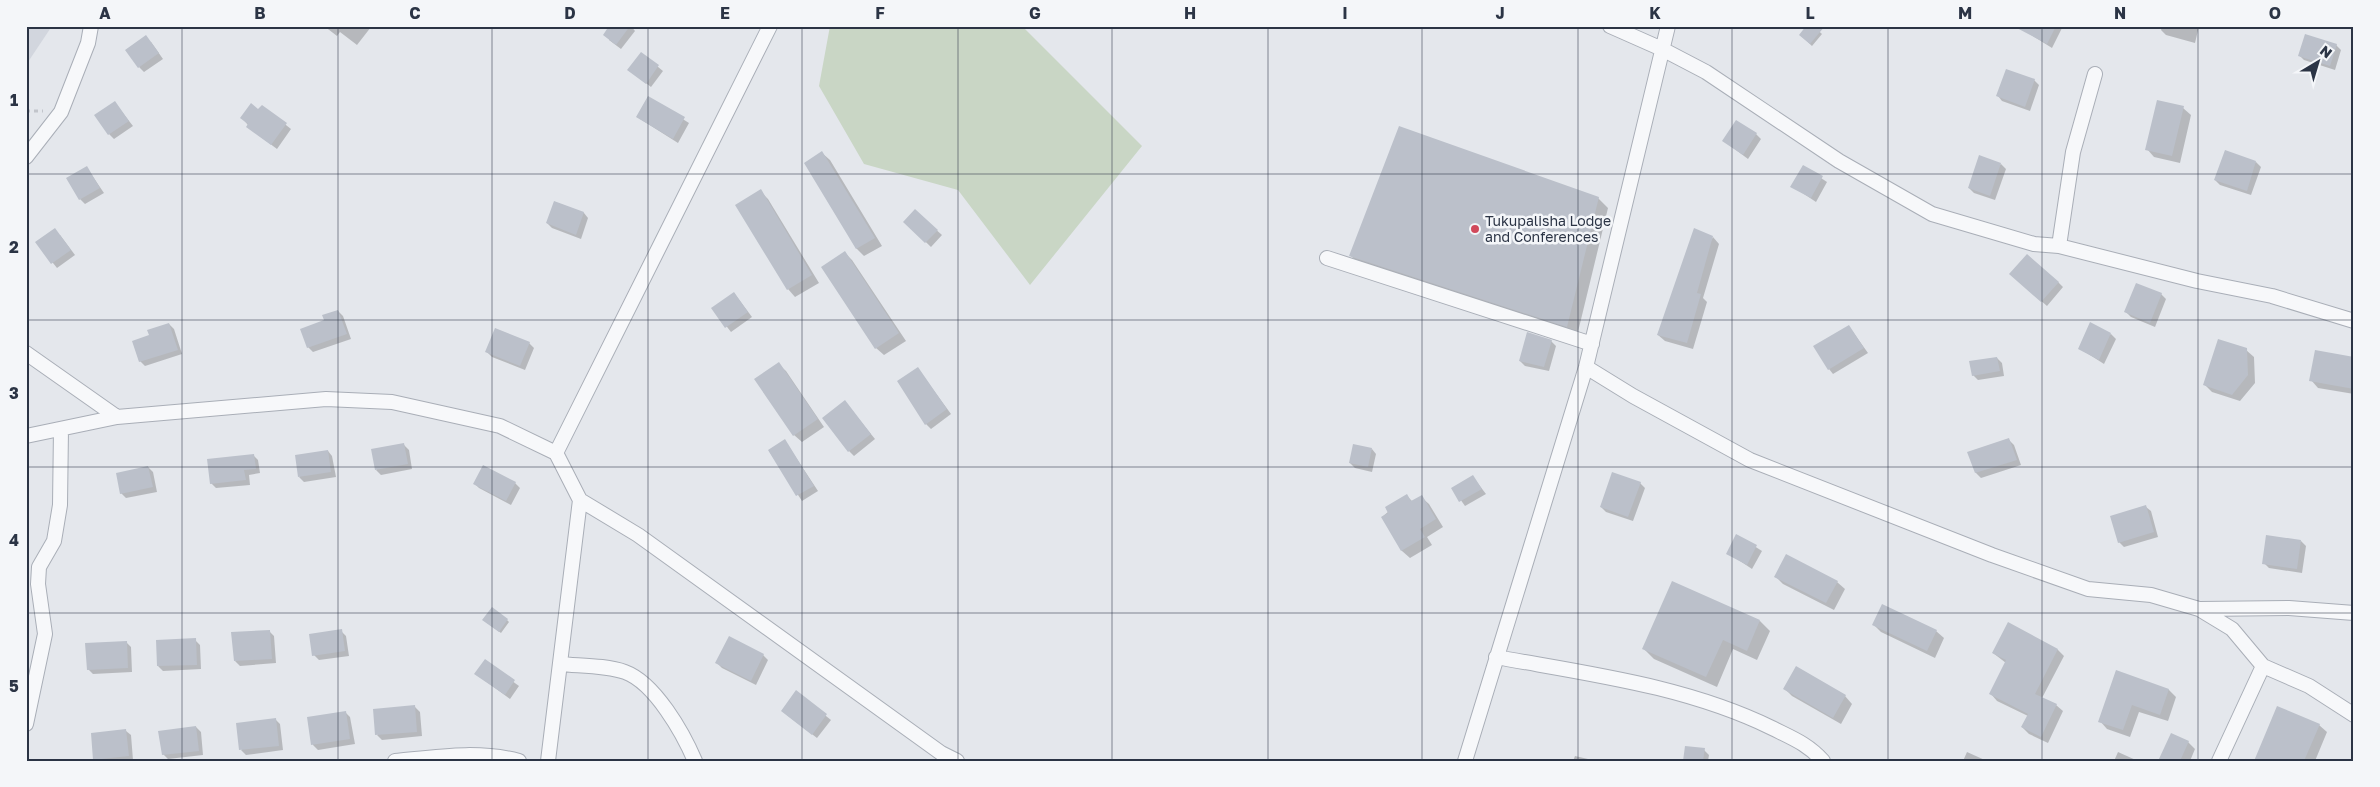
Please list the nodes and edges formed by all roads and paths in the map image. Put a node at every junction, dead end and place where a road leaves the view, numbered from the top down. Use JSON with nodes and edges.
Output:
{"nodes":[{"id":1,"x":91,"y":26,"type":"edge"},
{"id":2,"x":770,"y":26,"type":"edge"},
{"id":3,"x":1610,"y":26,"type":"edge"},
{"id":4,"x":1668,"y":26,"type":"edge"},
{"id":5,"x":1662,"y":48,"type":"junction"},
{"id":6,"x":2095,"y":74,"type":"dead end"},
{"id":7,"x":26,"y":156,"type":"edge"},
{"id":8,"x":2059,"y":246,"type":"junction"},
{"id":9,"x":1327,"y":258,"type":"dead end"},
{"id":10,"x":2354,"y":321,"type":"edge"},
{"id":11,"x":1592,"y":344,"type":"junction"},
{"id":12,"x":26,"y":353,"type":"edge"},
{"id":13,"x":1586,"y":367,"type":"junction"},
{"id":14,"x":117,"y":417,"type":"junction"},
{"id":15,"x":61,"y":429,"type":"junction"},
{"id":16,"x":26,"y":436,"type":"edge"},
{"id":17,"x":556,"y":453,"type":"junction"},
{"id":18,"x":580,"y":500,"type":"junction"},
{"id":19,"x":2199,"y":609,"type":"junction"},
{"id":20,"x":2354,"y":613,"type":"edge"},
{"id":21,"x":1496,"y":657,"type":"junction"},
{"id":22,"x":560,"y":664,"type":"junction"},
{"id":23,"x":2263,"y":666,"type":"junction"},
{"id":24,"x":2354,"y":715,"type":"edge"},
{"id":25,"x":26,"y":724,"type":"edge"},
{"id":26,"x":395,"y":761,"type":"edge"},
{"id":27,"x":519,"y":761,"type":"edge"},
{"id":28,"x":548,"y":761,"type":"edge"},
{"id":29,"x":695,"y":761,"type":"edge"},
{"id":30,"x":956,"y":761,"type":"edge"},
{"id":31,"x":1465,"y":761,"type":"edge"},
{"id":32,"x":1823,"y":761,"type":"edge"},
{"id":33,"x":2218,"y":761,"type":"edge"}],
"edges":[{"from":1,"to":7,"type":"street"},
{"from":2,"to":17,"type":"street"},
{"from":3,"to":5,"type":"street"},
{"from":4,"to":5,"type":"street"},
{"from":5,"to":8,"type":"street"},
{"from":5,"to":11,"type":"street"},
{"from":6,"to":8,"type":"street"},
{"from":8,"to":10,"type":"street"},
{"from":9,"to":11,"type":"street"},
{"from":11,"to":13,"type":"street"},
{"from":12,"to":14,"type":"street"},
{"from":13,"to":19,"type":"street"},
{"from":13,"to":21,"type":"street"},
{"from":14,"to":15,"type":"street"},
{"from":14,"to":17,"type":"street"},
{"from":15,"to":16,"type":"street"},
{"from":15,"to":25,"type":"street"},
{"from":17,"to":18,"type":"street"},
{"from":18,"to":22,"type":"street"},
{"from":18,"to":30,"type":"street"},
{"from":19,"to":20,"type":"street"},
{"from":19,"to":23,"type":"street"},
{"from":21,"to":31,"type":"street"},
{"from":21,"to":32,"type":"street"},
{"from":22,"to":28,"type":"street"},
{"from":22,"to":29,"type":"street"},
{"from":23,"to":24,"type":"street"},
{"from":23,"to":33,"type":"street"},
{"from":26,"to":27,"type":"street"}]}
